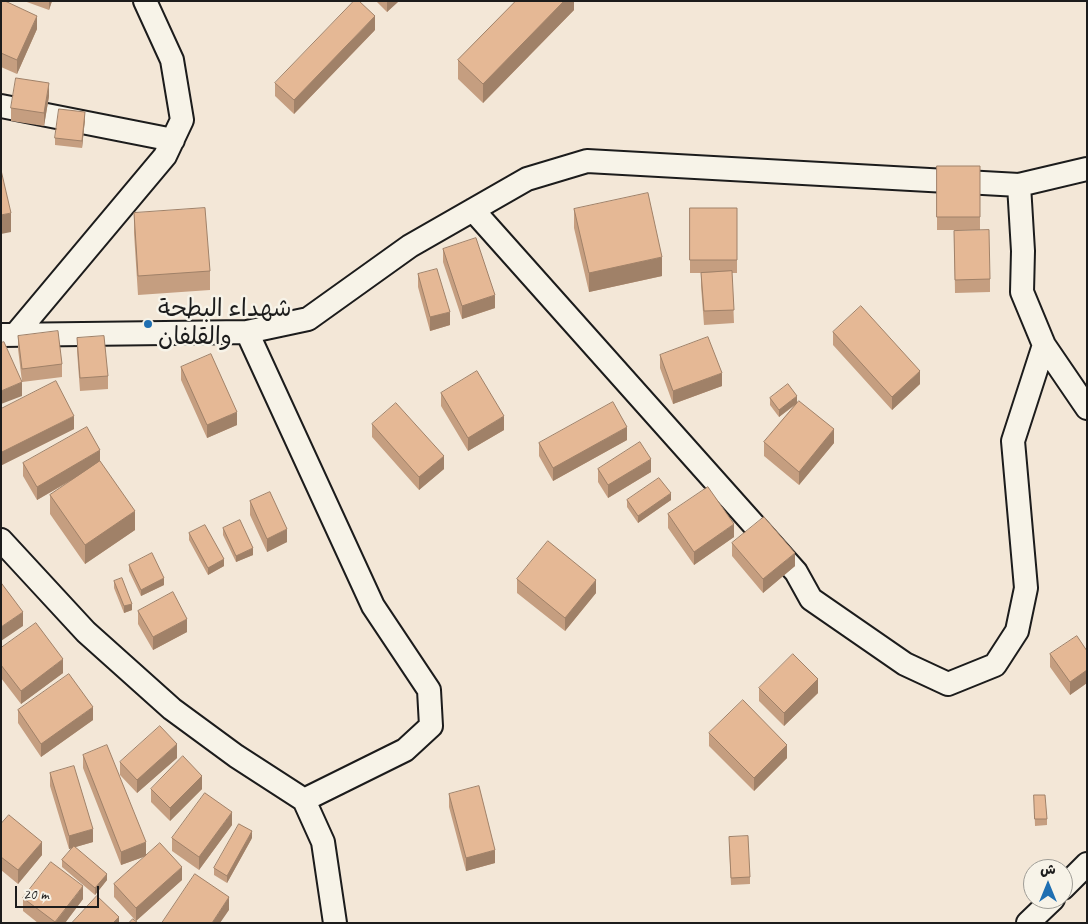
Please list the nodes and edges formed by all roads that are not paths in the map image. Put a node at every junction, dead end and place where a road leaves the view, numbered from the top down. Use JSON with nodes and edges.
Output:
{"nodes":[{"id":1,"x":145,"y":1,"type":"edge"},
{"id":2,"x":1,"y":106,"type":"edge"},
{"id":3,"x":173,"y":140,"type":"junction"},
{"id":4,"x":1087,"y":169,"type":"edge"},
{"id":5,"x":1019,"y":185,"type":"junction"},
{"id":6,"x":473,"y":210,"type":"junction"},
{"id":7,"x":247,"y":332,"type":"junction"},
{"id":8,"x":8,"y":335,"type":"edge"},
{"id":9,"x":1044,"y":344,"type":"junction"},
{"id":10,"x":1087,"y":408,"type":"edge"},
{"id":11,"x":1,"y":540,"type":"edge"},
{"id":12,"x":304,"y":800,"type":"junction"},
{"id":13,"x":1087,"y":864,"type":"edge"},
{"id":14,"x":1073,"y":878,"type":"edge"},
{"id":15,"x":1043,"y":909,"type":"edge"},
{"id":16,"x":336,"y":923,"type":"edge"},
{"id":17,"x":1028,"y":923,"type":"edge"}],
"edges":[{"from":1,"to":3,"type":"street"},
{"from":2,"to":3,"type":"street"},
{"from":3,"to":8,"type":"street"},
{"from":4,"to":5,"type":"street"},
{"from":5,"to":6,"type":"street"},
{"from":5,"to":9,"type":"street"},
{"from":6,"to":7,"type":"street"},
{"from":6,"to":9,"type":"street"},
{"from":7,"to":8,"type":"street"},
{"from":7,"to":12,"type":"street"},
{"from":9,"to":10,"type":"street"},
{"from":11,"to":12,"type":"street"},
{"from":12,"to":16,"type":"street"},
{"from":13,"to":14,"type":"street"},
{"from":15,"to":17,"type":"street"}]}
